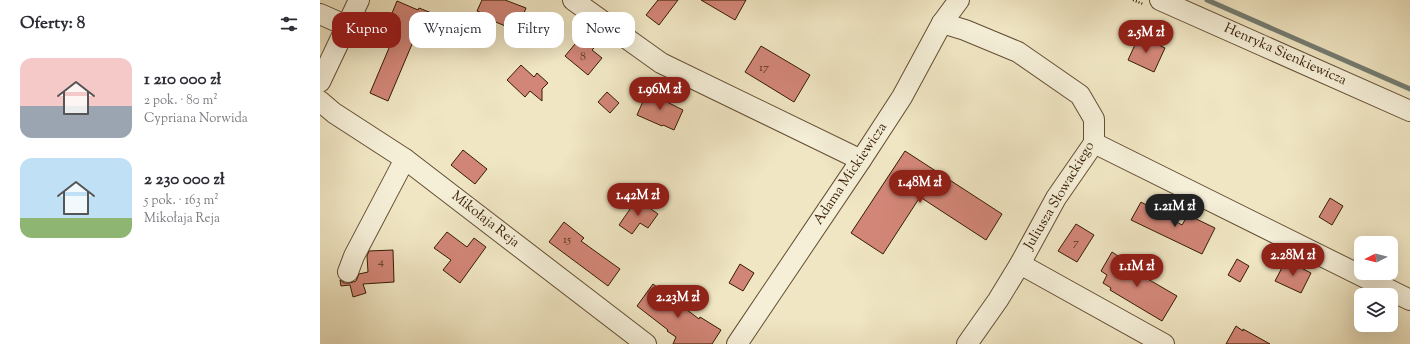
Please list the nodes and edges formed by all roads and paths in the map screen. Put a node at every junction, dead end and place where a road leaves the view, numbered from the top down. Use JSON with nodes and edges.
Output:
{"nodes":[{"id":1,"x":359,"y":0,"type":"edge"},
{"id":2,"x":573,"y":0,"type":"edge"},
{"id":3,"x":959,"y":0,"type":"edge"},
{"id":4,"x":1160,"y":0,"type":"edge"},
{"id":5,"x":353,"y":12,"type":"edge"},
{"id":6,"x":320,"y":14,"type":"edge"},
{"id":7,"x":332,"y":19,"type":"edge"},
{"id":8,"x":942,"y":23,"type":"junction"},
{"id":9,"x":336,"y":48,"type":"edge"},
{"id":10,"x":320,"y":82,"type":"edge"},
{"id":11,"x":320,"y":101,"type":"edge"},
{"id":12,"x":1410,"y":111,"type":"edge"},
{"id":13,"x":1094,"y":143,"type":"junction"},
{"id":14,"x":406,"y":159,"type":"junction"},
{"id":15,"x":861,"y":160,"type":"junction"},
{"id":16,"x":1020,"y":264,"type":"junction"},
{"id":17,"x":348,"y":272,"type":"dead end"},
{"id":18,"x":1410,"y":300,"type":"edge"},
{"id":19,"x":1135,"y":337,"type":"edge"},
{"id":20,"x":646,"y":344,"type":"edge"},
{"id":21,"x":737,"y":344,"type":"edge"},
{"id":22,"x":967,"y":344,"type":"edge"},
{"id":23,"x":1164,"y":344,"type":"edge"}],
"edges":[{"from":1,"to":5,"type":"street"},
{"from":2,"to":15,"type":"street"},
{"from":3,"to":8,"type":"street","name":"Adama Mickiewicza"},
{"from":4,"to":12,"type":"street","name":"Henryka Sienkiewicza"},
{"from":6,"to":7,"type":"street"},
{"from":8,"to":13,"type":"street","name":"Juliusza Słowackiego"},
{"from":8,"to":15,"type":"street","name":"Adama Mickiewicza"},
{"from":9,"to":10,"type":"street"},
{"from":11,"to":14,"type":"street","name":"Mikołaja Reja"},
{"from":13,"to":16,"type":"street","name":"Juliusza Słowackiego"},
{"from":13,"to":18,"type":"street"},
{"from":14,"to":17,"type":"street"},
{"from":14,"to":20,"type":"street","name":"Mikołaja Reja"},
{"from":15,"to":21,"type":"street","name":"Adama Mickiewicza"},
{"from":16,"to":19,"type":"street"},
{"from":16,"to":22,"type":"street","name":"Juliusza Słowackiego"},
{"from":19,"to":23,"type":"street"}]}
